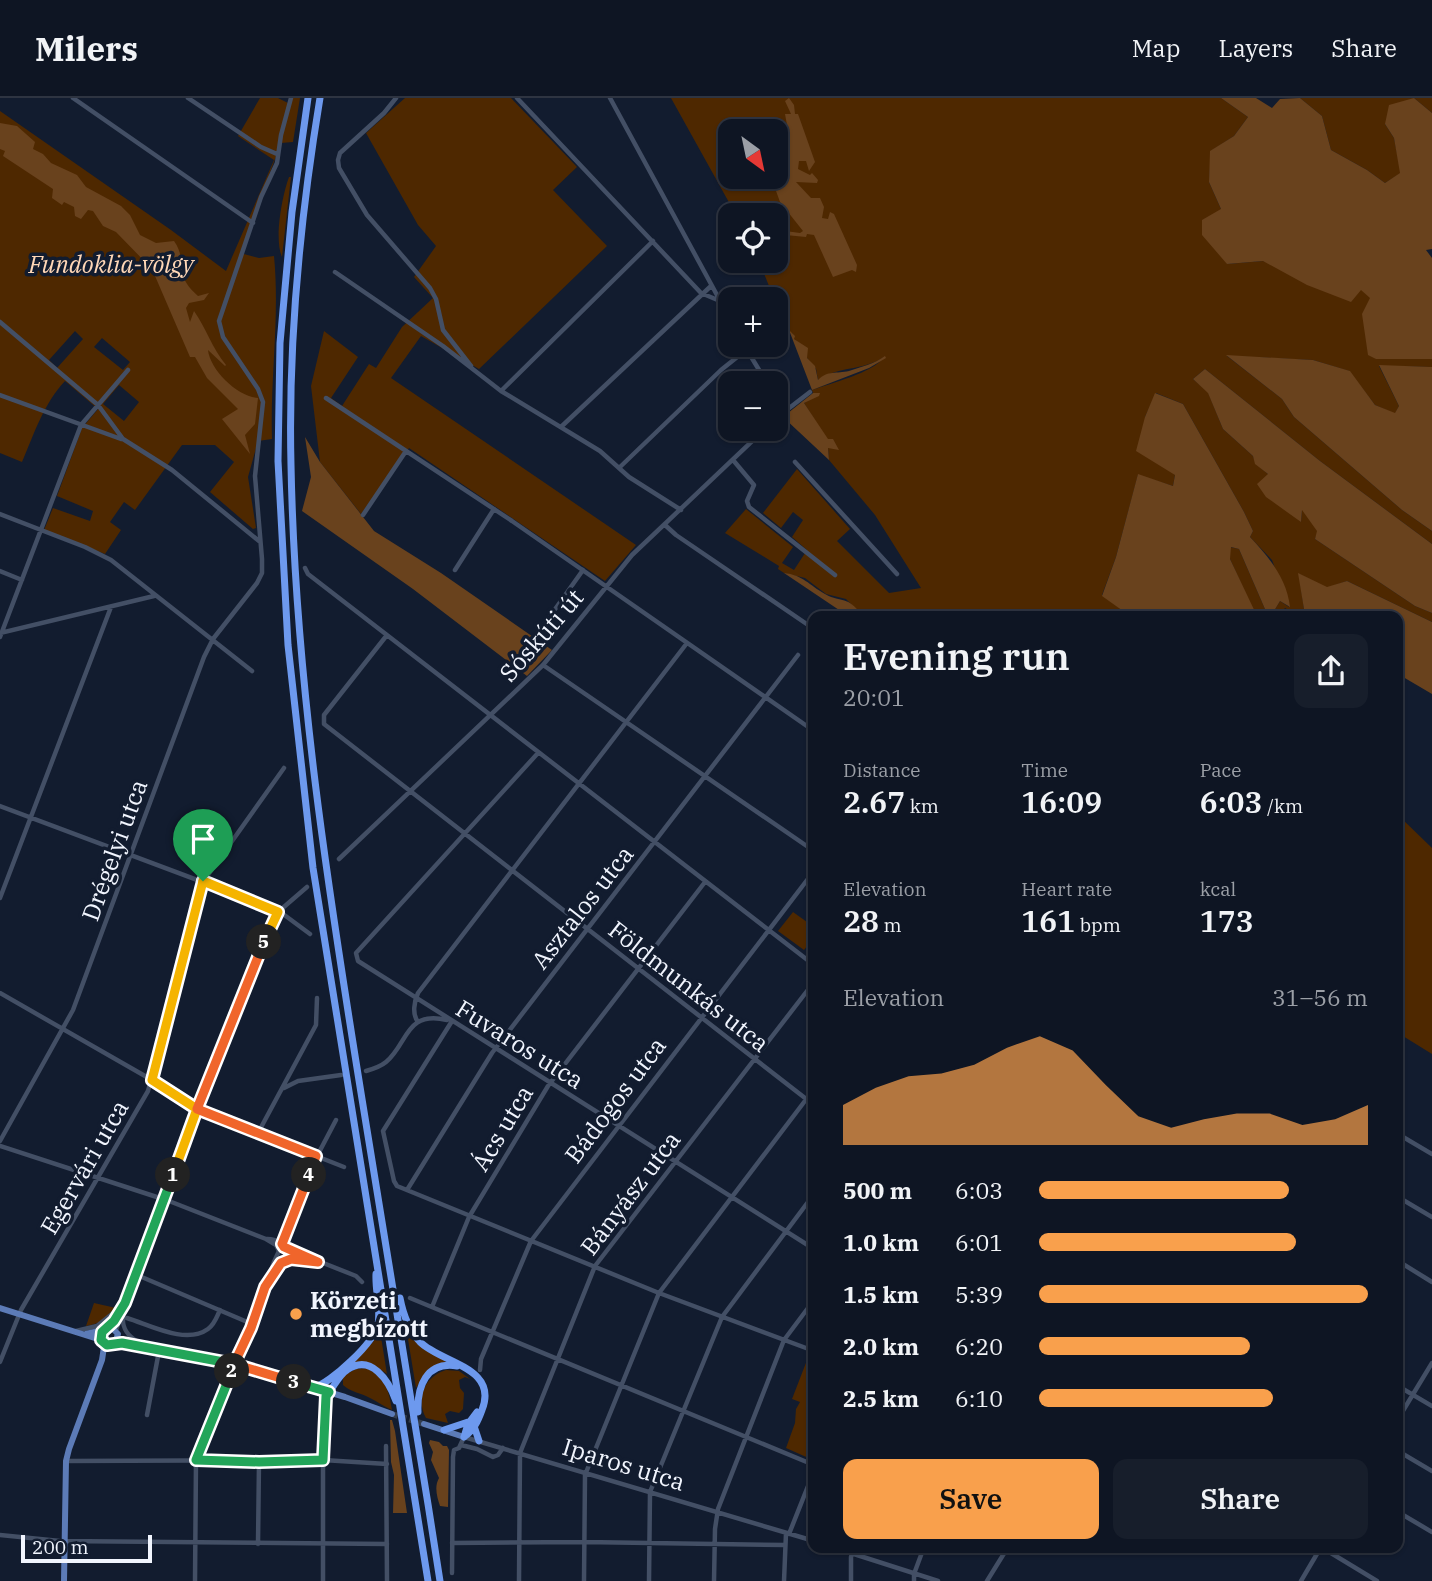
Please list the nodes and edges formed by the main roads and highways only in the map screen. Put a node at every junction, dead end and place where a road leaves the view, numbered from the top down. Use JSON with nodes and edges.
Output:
{"nodes":[{"id":1,"x":308,"y":98,"type":"edge"},
{"id":2,"x":320,"y":98,"type":"edge"},
{"id":3,"x":389,"y":1257,"type":"junction"},
{"id":4,"x":377,"y":1263,"type":"junction"},
{"id":5,"x":0,"y":1308,"type":"edge"},
{"id":6,"x":106,"y":1329,"type":"junction"},
{"id":7,"x":74,"y":1332,"type":"junction"},
{"id":8,"x":118,"y":1332,"type":"junction"},
{"id":9,"x":102,"y":1341,"type":"junction"},
{"id":10,"x":113,"y":1344,"type":"junction"},
{"id":11,"x":160,"y":1350,"type":"junction"},
{"id":12,"x":102,"y":1360,"type":"junction"},
{"id":13,"x":335,"y":1380,"type":"junction"},
{"id":14,"x":313,"y":1388,"type":"junction"},
{"id":15,"x":329,"y":1392,"type":"junction"},
{"id":16,"x":339,"y":1395,"type":"junction"},
{"id":17,"x":392,"y":1414,"type":"tunnel mouth"},
{"id":18,"x":403,"y":1422,"type":"junction"},
{"id":19,"x":424,"y":1423,"type":"tunnel mouth"},
{"id":20,"x":473,"y":1423,"type":"junction"},
{"id":21,"x":444,"y":1430,"type":"junction"},
{"id":22,"x":464,"y":1437,"type":"joint"},
{"id":23,"x":419,"y":1441,"type":"junction"},
{"id":24,"x":479,"y":1441,"type":"road end"},
{"id":25,"x":65,"y":1581,"type":"edge"},
{"id":26,"x":428,"y":1581,"type":"edge"},
{"id":27,"x":440,"y":1581,"type":"edge"}],
"edges":[{"from":1,"to":4,"type":"highway"},
{"from":2,"to":3,"type":"highway"},
{"from":3,"to":20,"type":"highway"},
{"from":3,"to":23,"type":"highway"},
{"from":4,"to":13,"type":"highway"},
{"from":4,"to":18,"type":"highway"},
{"from":5,"to":7,"type":"main road"},
{"from":6,"to":7,"type":"main road"},
{"from":6,"to":8,"type":"main road"},
{"from":6,"to":9,"type":"main road"},
{"from":7,"to":9,"type":"main road"},
{"from":8,"to":10,"type":"main road"},
{"from":8,"to":11,"type":"main road"},
{"from":9,"to":10,"type":"main road"},
{"from":9,"to":12,"type":"main road"},
{"from":10,"to":11,"type":"main road"},
{"from":10,"to":12,"type":"main road"},
{"from":11,"to":14,"type":"main road"},
{"from":12,"to":25,"type":"main road"},
{"from":13,"to":14,"type":"highway"},
{"from":13,"to":15,"type":"highway"},
{"from":13,"to":16,"type":"highway"},
{"from":13,"to":18,"type":"highway"},
{"from":14,"to":15,"type":"main road"},
{"from":15,"to":16,"type":"main road"},
{"from":16,"to":17,"type":"main road"},
{"from":18,"to":26,"type":"highway"},
{"from":19,"to":21,"type":"main road","name":"Iparos utca"},
{"from":20,"to":21,"type":"highway"},
{"from":20,"to":22,"type":"highway"},
{"from":20,"to":23,"type":"highway"},
{"from":20,"to":24,"type":"highway"},
{"from":21,"to":22,"type":"main road","name":"Iparos utca"},
{"from":23,"to":27,"type":"highway"}]}
